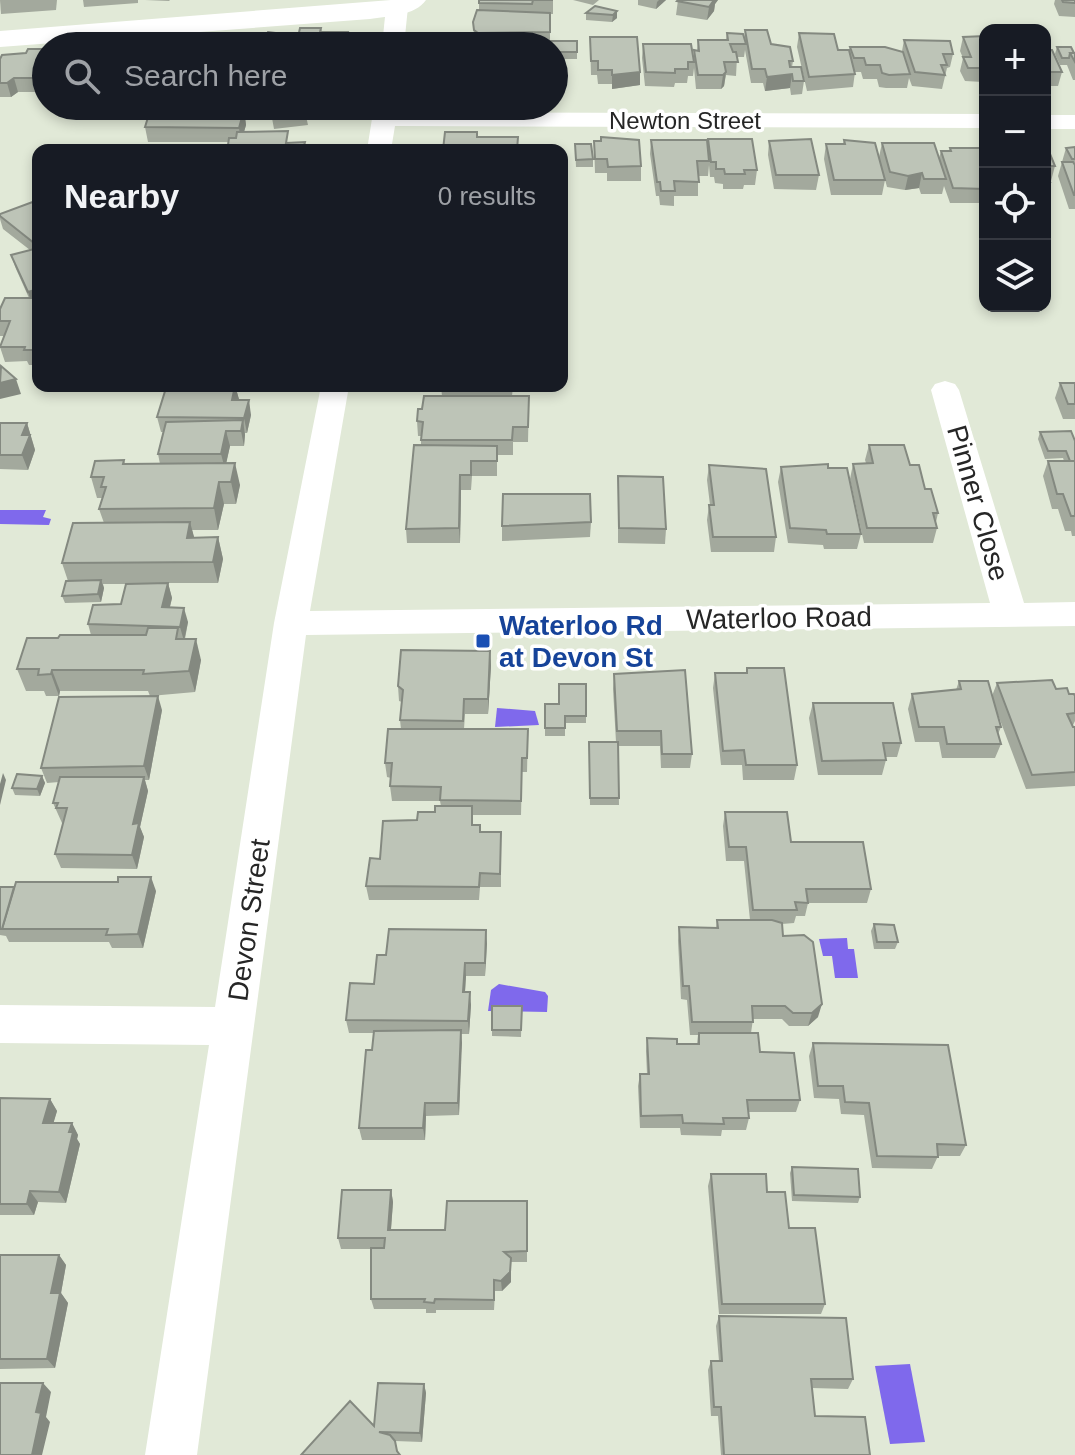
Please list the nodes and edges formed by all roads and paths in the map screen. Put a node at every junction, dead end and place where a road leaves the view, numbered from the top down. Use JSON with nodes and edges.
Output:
{"nodes":[{"id":1,"x":405,"y":4,"type":"edge"},
{"id":2,"x":81,"y":32,"type":"edge"},
{"id":3,"x":397,"y":32,"type":"edge"},
{"id":4,"x":32,"y":36,"type":"edge"},
{"id":5,"x":0,"y":39,"type":"edge"},
{"id":6,"x":568,"y":115,"type":"edge"},
{"id":7,"x":384,"y":120,"type":"edge"},
{"id":8,"x":979,"y":121,"type":"edge"},
{"id":9,"x":1051,"y":122,"type":"edge"},
{"id":10,"x":1075,"y":122,"type":"edge"},
{"id":11,"x":380,"y":144,"type":"edge"},
{"id":12,"x":945,"y":390,"type":"dead end"},
{"id":13,"x":334,"y":392,"type":"edge"},
{"id":14,"x":1011,"y":616,"type":"junction"},
{"id":15,"x":1071,"y":620,"type":"edge"},
{"id":16,"x":291,"y":623,"type":"junction"},
{"id":17,"x":0,"y":1024,"type":"edge"},
{"id":18,"x":235,"y":1026,"type":"junction"},
{"id":19,"x":171,"y":1455,"type":"edge"}],
"edges":[{"from":1,"to":2,"type":"street"},
{"from":1,"to":3,"type":"street"},
{"from":4,"to":5,"type":"street"},
{"from":6,"to":8,"type":"street","name":"Newton Street"},
{"from":7,"to":11,"type":"street"},
{"from":9,"to":10,"type":"street"},
{"from":12,"to":14,"type":"street","name":"Pinner Close"},
{"from":13,"to":16,"type":"street","name":"Devon Street"},
{"from":14,"to":15,"type":"street","name":"Waterloo Road"},
{"from":14,"to":16,"type":"street","name":"Waterloo Road"},
{"from":16,"to":18,"type":"street","name":"Devon Street"},
{"from":17,"to":18,"type":"street"},
{"from":18,"to":19,"type":"street","name":"Devon Street"}]}
